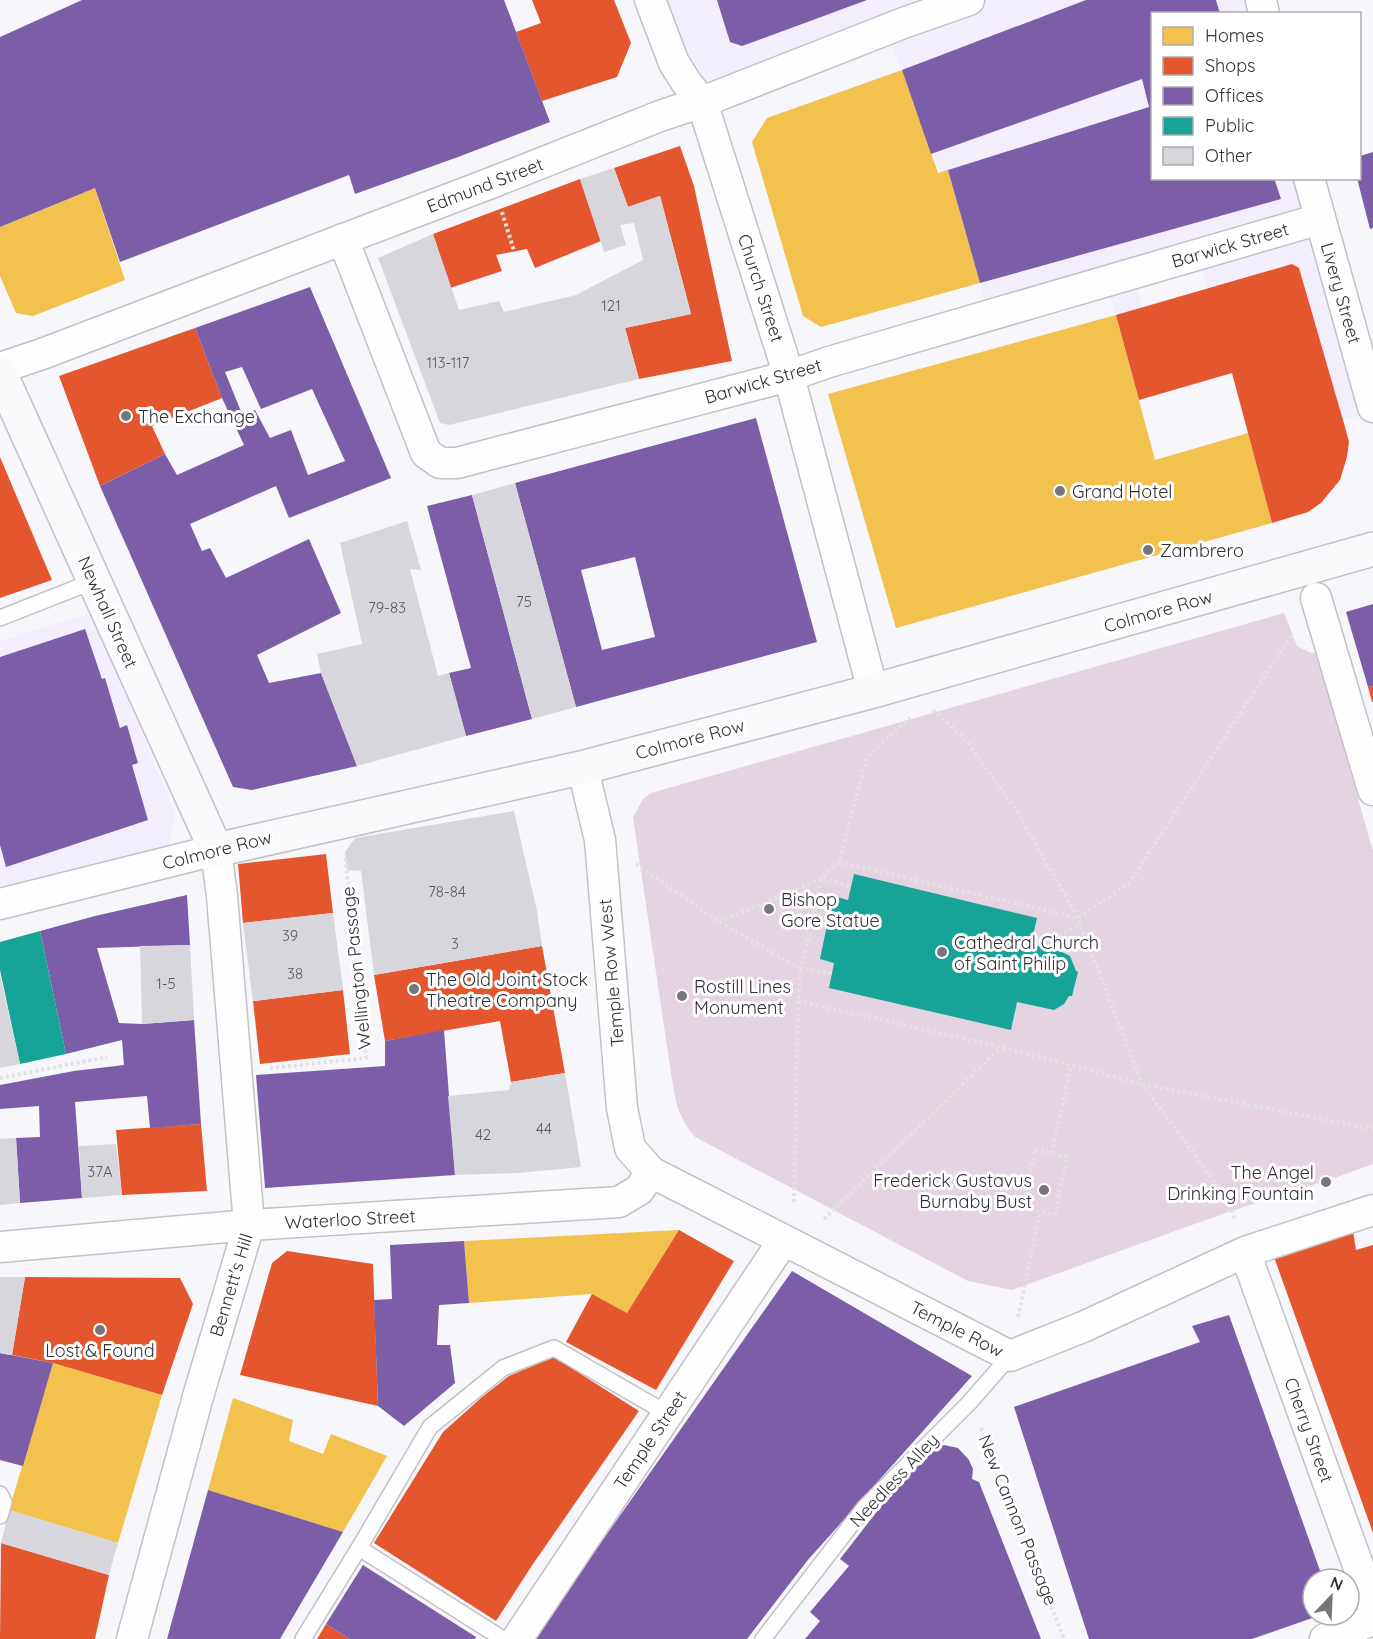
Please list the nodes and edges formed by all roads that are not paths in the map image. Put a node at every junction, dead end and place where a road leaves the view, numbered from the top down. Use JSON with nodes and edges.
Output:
{"nodes":[{"id":1,"x":651,"y":0,"type":"edge"},
{"id":2,"x":969,"y":0,"type":"edge"},
{"id":3,"x":702,"y":102,"type":"junction"},
{"id":4,"x":1310,"y":180,"type":"edge"},
{"id":5,"x":1320,"y":219,"type":"junction"},
{"id":6,"x":344,"y":239,"type":"junction"},
{"id":7,"x":0,"y":368,"type":"edge"},
{"id":8,"x":0,"y":373,"type":"edge"},
{"id":9,"x":789,"y":376,"type":"junction"},
{"id":10,"x":1373,"y":407,"type":"edge"},
{"id":11,"x":1373,"y":549,"type":"edge"},
{"id":12,"x":94,"y":581,"type":"junction"},
{"id":13,"x":1316,"y":598,"type":"road end"},
{"id":14,"x":0,"y":618,"type":"edge"},
{"id":15,"x":873,"y":691,"type":"junction"},
{"id":16,"x":585,"y":767,"type":"junction"},
{"id":17,"x":1373,"y":790,"type":"edge"},
{"id":18,"x":216,"y":850,"type":"junction"},
{"id":19,"x":0,"y":904,"type":"edge"},
{"id":20,"x":651,"y":1172,"type":"junction"},
{"id":21,"x":1373,"y":1210,"type":"edge"},
{"id":22,"x":249,"y":1225,"type":"junction"},
{"id":23,"x":783,"y":1240,"type":"junction"},
{"id":24,"x":0,"y":1247,"type":"edge"},
{"id":25,"x":1245,"y":1252,"type":"junction"},
{"id":26,"x":1010,"y":1356,"type":"junction"},
{"id":27,"x":668,"y":1414,"type":"junction"},
{"id":28,"x":0,"y":1494,"type":"edge"},
{"id":29,"x":0,"y":1516,"type":"edge"},
{"id":30,"x":359,"y":1548,"type":"junction"},
{"id":31,"x":1373,"y":1607,"type":"edge"},
{"id":32,"x":1373,"y":1620,"type":"edge"},
{"id":33,"x":132,"y":1639,"type":"edge"},
{"id":34,"x":303,"y":1639,"type":"edge"},
{"id":35,"x":503,"y":1639,"type":"edge"},
{"id":36,"x":517,"y":1639,"type":"edge"},
{"id":37,"x":763,"y":1639,"type":"edge"},
{"id":38,"x":1325,"y":1639,"type":"edge"}],
"edges":[{"from":1,"to":3,"type":"street","name":"Church Street"},
{"from":2,"to":3,"type":"street","name":"Edmund Street"},
{"from":3,"to":6,"type":"street","name":"Edmund Street"},
{"from":3,"to":9,"type":"street","name":"Church Street"},
{"from":4,"to":5,"type":"street","name":"Livery Street"},
{"from":5,"to":9,"type":"street","name":"Barwick Street"},
{"from":5,"to":10,"type":"street","name":"Livery Street"},
{"from":6,"to":7,"type":"street","name":"Edmund Street"},
{"from":6,"to":9,"type":"street","name":"Barwick Street"},
{"from":8,"to":12,"type":"street","name":"Newhall Street"},
{"from":9,"to":15,"type":"street","name":"Church Street"},
{"from":11,"to":15,"type":"street","name":"Colmore Row"},
{"from":12,"to":14,"type":"lane"},
{"from":12,"to":18,"type":"street","name":"Newhall Street"},
{"from":13,"to":17,"type":"street"},
{"from":15,"to":16,"type":"street","name":"Colmore Row"},
{"from":16,"to":18,"type":"street","name":"Colmore Row"},
{"from":16,"to":20,"type":"street","name":"Temple Row West"},
{"from":18,"to":19,"type":"street","name":"Colmore Row"},
{"from":18,"to":22,"type":"street","name":"Bennett's Hill"},
{"from":20,"to":22,"type":"street","name":"Waterloo Street"},
{"from":20,"to":23,"type":"street","name":"Temple Row"},
{"from":21,"to":25,"type":"street","name":"Temple Row"},
{"from":22,"to":24,"type":"street","name":"Waterloo Street"},
{"from":22,"to":33,"type":"street","name":"Bennett's Hill"},
{"from":23,"to":26,"type":"street","name":"Temple Row"},
{"from":23,"to":27,"type":"street","name":"Temple Street"},
{"from":25,"to":26,"type":"street","name":"Temple Row"},
{"from":25,"to":31,"type":"street","name":"Cherry Street"},
{"from":26,"to":37,"type":"lane","name":"Needless Alley"},
{"from":27,"to":30,"type":"lane"},
{"from":27,"to":36,"type":"street","name":"Temple Street"},
{"from":28,"to":29,"type":"lane"},
{"from":30,"to":34,"type":"lane"},
{"from":30,"to":35,"type":"lane"},
{"from":32,"to":38,"type":"street"}]}
